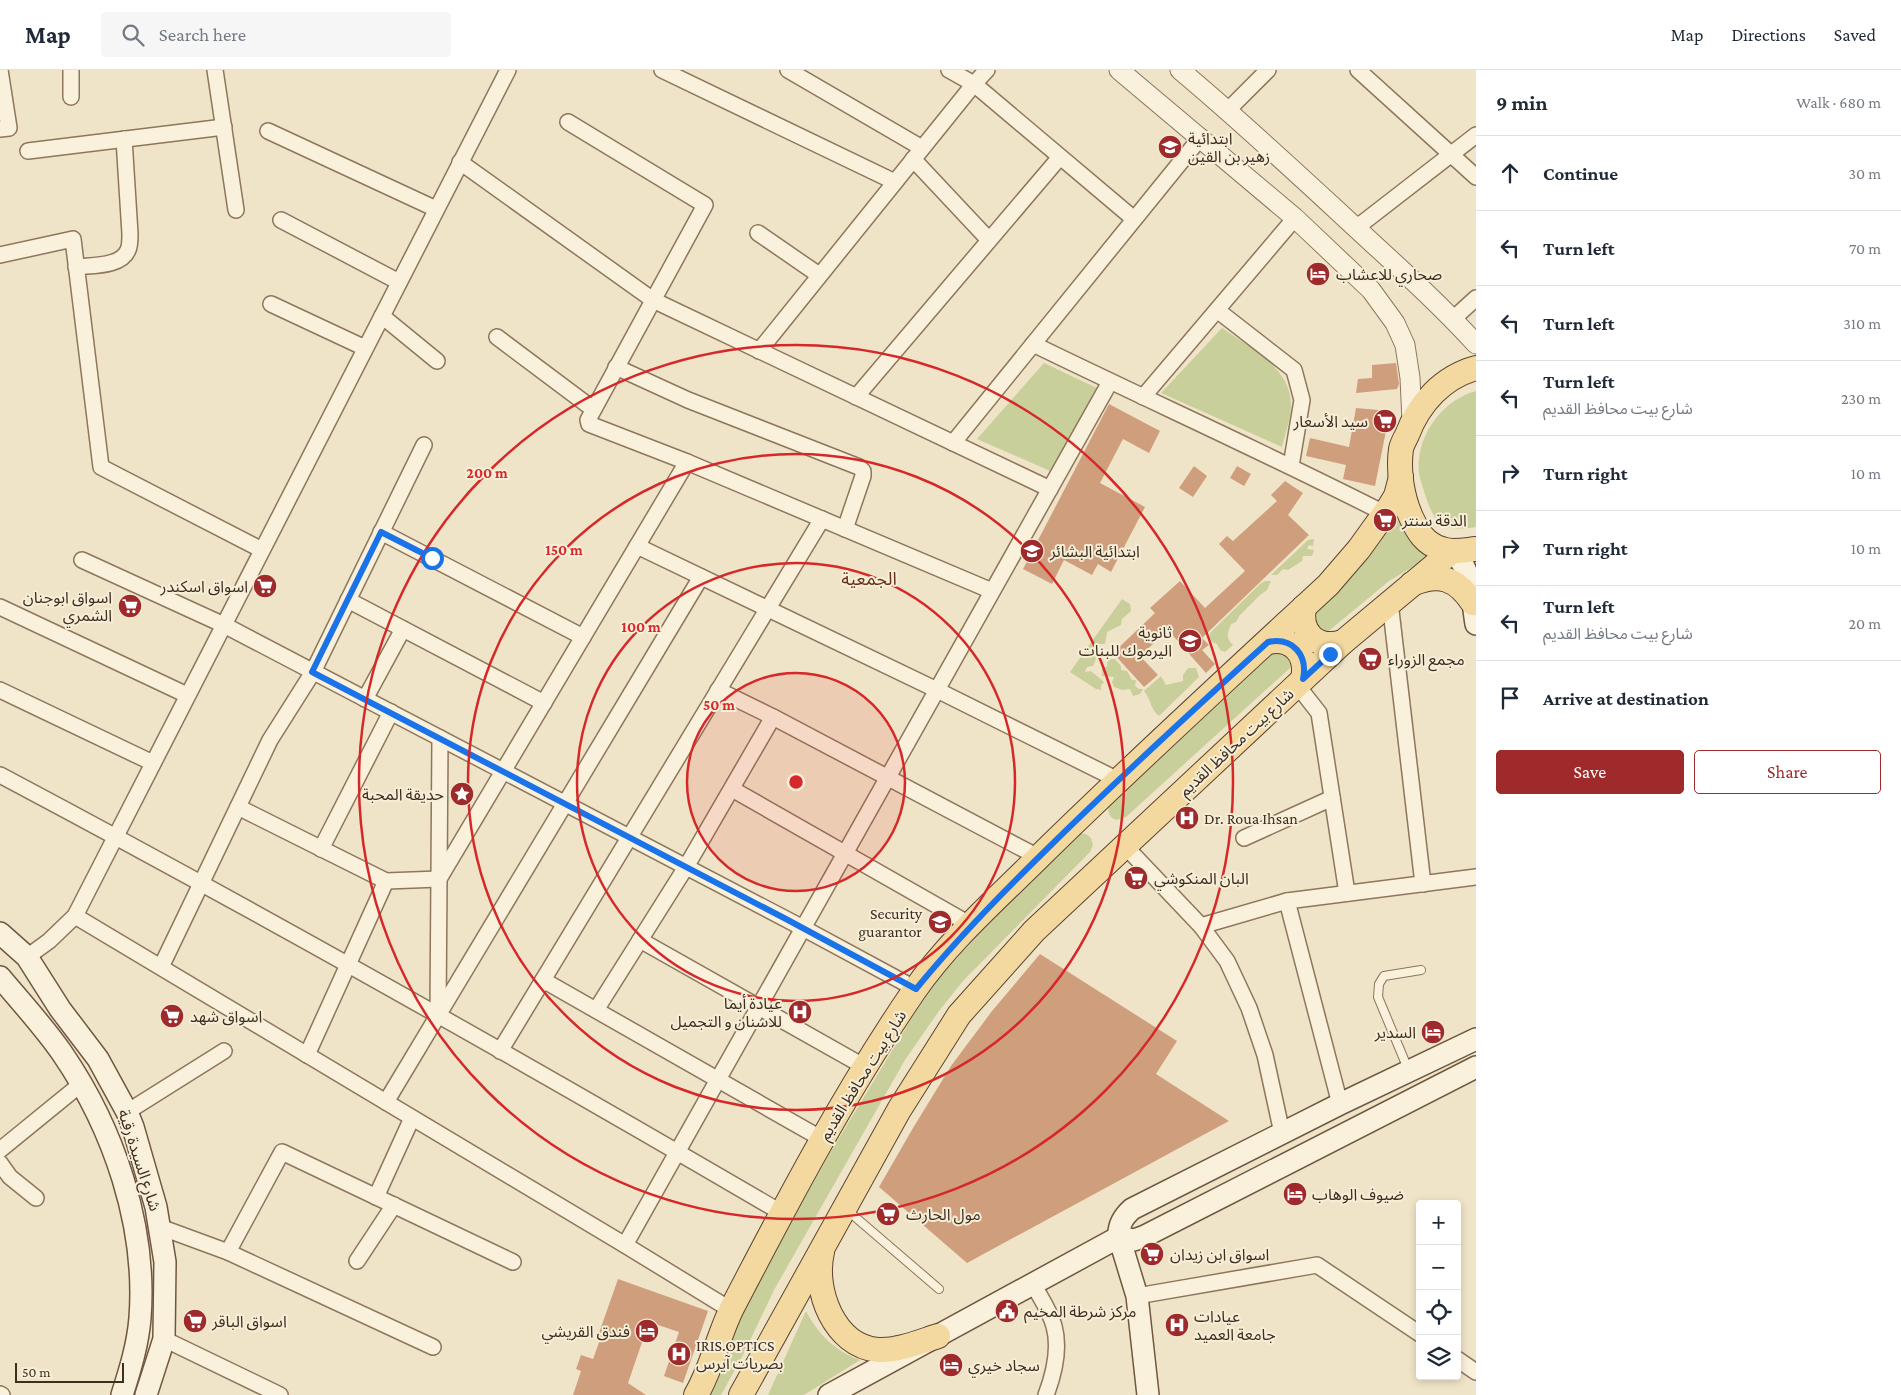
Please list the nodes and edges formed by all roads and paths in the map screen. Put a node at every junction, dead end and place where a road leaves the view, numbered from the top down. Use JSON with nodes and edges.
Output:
{"nodes":[{"id":1,"x":0,"y":70,"type":"edge"},
{"id":2,"x":72,"y":70,"type":"edge"},
{"id":3,"x":215,"y":70,"type":"edge"},
{"id":4,"x":508,"y":70,"type":"edge"},
{"id":5,"x":662,"y":70,"type":"edge"},
{"id":6,"x":788,"y":70,"type":"edge"},
{"id":7,"x":949,"y":70,"type":"edge"},
{"id":8,"x":987,"y":70,"type":"edge"},
{"id":9,"x":1119,"y":70,"type":"edge"},
{"id":10,"x":1180,"y":70,"type":"edge"},
{"id":11,"x":1268,"y":70,"type":"edge"},
{"id":12,"x":1358,"y":70,"type":"edge"},
{"id":13,"x":974,"y":84,"type":"junction"},
{"id":14,"x":71,"y":97,"type":"dead end"},
{"id":15,"x":1228,"y":110,"type":"junction"},
{"id":16,"x":568,"y":122,"type":"dead end"},
{"id":17,"x":224,"y":126,"type":"junction"},
{"id":18,"x":0,"y":130,"type":"edge"},
{"id":19,"x":268,"y":131,"type":"dead end"},
{"id":20,"x":1476,"y":135,"type":"edge"},
{"id":21,"x":1201,"y":137,"type":"junction"},
{"id":22,"x":124,"y":139,"type":"junction"},
{"id":23,"x":28,"y":151,"type":"dead end"},
{"id":24,"x":918,"y":154,"type":"junction"},
{"id":25,"x":1451,"y":154,"type":"junction"},
{"id":26,"x":1060,"y":157,"type":"junction"},
{"id":27,"x":460,"y":162,"type":"junction"},
{"id":28,"x":1476,"y":177,"type":"edge"},
{"id":29,"x":895,"y":182,"type":"junction"},
{"id":30,"x":436,"y":209,"type":"junction"},
{"id":31,"x":236,"y":210,"type":"dead end"},
{"id":32,"x":1295,"y":218,"type":"junction"},
{"id":33,"x":1134,"y":219,"type":"junction"},
{"id":34,"x":281,"y":220,"type":"dead end"},
{"id":35,"x":1356,"y":228,"type":"junction"},
{"id":36,"x":758,"y":233,"type":"dead end"},
{"id":37,"x":989,"y":240,"type":"junction"},
{"id":38,"x":0,"y":255,"type":"edge"},
{"id":39,"x":76,"y":267,"type":"junction"},
{"id":40,"x":820,"y":275,"type":"junction"},
{"id":41,"x":399,"y":282,"type":"junction"},
{"id":42,"x":1476,"y":298,"type":"edge"},
{"id":43,"x":653,"y":300,"type":"junction"},
{"id":44,"x":271,"y":304,"type":"dead end"},
{"id":45,"x":1217,"y":310,"type":"junction"},
{"id":46,"x":382,"y":316,"type":"junction"},
{"id":47,"x":1453,"y":319,"type":"junction"},
{"id":48,"x":497,"y":337,"type":"dead end"},
{"id":49,"x":1033,"y":344,"type":"junction"},
{"id":50,"x":1476,"y":344,"type":"edge"},
{"id":51,"x":365,"y":348,"type":"junction"},
{"id":52,"x":759,"y":351,"type":"junction"},
{"id":53,"x":437,"y":361,"type":"dead end"},
{"id":54,"x":616,"y":367,"type":"junction"},
{"id":55,"x":1476,"y":368,"type":"edge"},
{"id":56,"x":1110,"y":382,"type":"junction"},
{"id":57,"x":856,"y":397,"type":"junction"},
{"id":58,"x":1143,"y":397,"type":"junction"},
{"id":59,"x":594,"y":409,"type":"junction"},
{"id":60,"x":1412,"y":421,"type":"junction"},
{"id":61,"x":952,"y":442,"type":"junction"},
{"id":62,"x":424,"y":445,"type":"dead end"},
{"id":63,"x":687,"y":462,"type":"junction"},
{"id":64,"x":1292,"y":466,"type":"junction"},
{"id":65,"x":1401,"y":477,"type":"junction"},
{"id":66,"x":1050,"y":489,"type":"junction"},
{"id":67,"x":1384,"y":513,"type":"junction"},
{"id":68,"x":822,"y":519,"type":"junction"},
{"id":69,"x":845,"y":529,"type":"junction"},
{"id":70,"x":381,"y":532,"type":"junction"},
{"id":71,"x":637,"y":546,"type":"junction"},
{"id":72,"x":1476,"y":549,"type":"edge"},
{"id":73,"x":262,"y":550,"type":"junction"},
{"id":74,"x":1452,"y":551,"type":"junction"},
{"id":75,"x":82,"y":560,"type":"dead end"},
{"id":76,"x":701,"y":577,"type":"junction"},
{"id":77,"x":1411,"y":584,"type":"junction"},
{"id":78,"x":992,"y":591,"type":"junction"},
{"id":79,"x":348,"y":600,"type":"junction"},
{"id":80,"x":1390,"y":602,"type":"junction"},
{"id":81,"x":0,"y":606,"type":"edge"},
{"id":82,"x":1304,"y":607,"type":"junction"},
{"id":83,"x":768,"y":609,"type":"junction"},
{"id":84,"x":1474,"y":613,"type":"edge"},
{"id":85,"x":224,"y":625,"type":"junction"},
{"id":86,"x":403,"y":629,"type":"junction"},
{"id":87,"x":583,"y":637,"type":"junction"},
{"id":88,"x":1268,"y":642,"type":"junction"},
{"id":89,"x":1343,"y":642,"type":"junction"},
{"id":90,"x":312,"y":672,"type":"junction"},
{"id":91,"x":1300,"y":682,"type":"junction"},
{"id":92,"x":0,"y":690,"type":"edge"},
{"id":93,"x":718,"y":690,"type":"junction"},
{"id":94,"x":936,"y":690,"type":"junction"},
{"id":95,"x":187,"y":695,"type":"junction"},
{"id":96,"x":366,"y":699,"type":"junction"},
{"id":97,"x":544,"y":703,"type":"junction"},
{"id":98,"x":391,"y":712,"type":"junction"},
{"id":99,"x":773,"y":717,"type":"junction"},
{"id":100,"x":440,"y":738,"type":"junction"},
{"id":101,"x":153,"y":763,"type":"junction"},
{"id":102,"x":503,"y":771,"type":"junction"},
{"id":103,"x":0,"y":775,"type":"edge"},
{"id":104,"x":888,"y":776,"type":"junction"},
{"id":105,"x":1118,"y":780,"type":"junction"},
{"id":106,"x":732,"y":789,"type":"junction"},
{"id":107,"x":1332,"y":798,"type":"junction"},
{"id":108,"x":565,"y":804,"type":"junction"},
{"id":109,"x":238,"y":807,"type":"junction"},
{"id":110,"x":115,"y":836,"type":"junction"},
{"id":111,"x":629,"y":837,"type":"junction"},
{"id":112,"x":1244,"y":838,"type":"dead end"},
{"id":113,"x":1125,"y":846,"type":"junction"},
{"id":114,"x":321,"y":849,"type":"junction"},
{"id":115,"x":845,"y":852,"type":"junction"},
{"id":116,"x":1038,"y":857,"type":"junction"},
{"id":117,"x":686,"y":867,"type":"junction"},
{"id":118,"x":1476,"y":877,"type":"edge"},
{"id":119,"x":439,"y":879,"type":"junction"},
{"id":120,"x":386,"y":881,"type":"junction"},
{"id":121,"x":201,"y":884,"type":"junction"},
{"id":122,"x":1423,"y":884,"type":"junction"},
{"id":123,"x":1347,"y":893,"type":"junction"},
{"id":124,"x":1288,"y":901,"type":"junction"},
{"id":125,"x":75,"y":916,"type":"junction"},
{"id":126,"x":971,"y":925,"type":"junction"},
{"id":127,"x":1201,"y":926,"type":"junction"},
{"id":128,"x":803,"y":928,"type":"junction"},
{"id":129,"x":0,"y":933,"type":"edge"},
{"id":130,"x":640,"y":940,"type":"junction"},
{"id":131,"x":28,"y":957,"type":"junction"},
{"id":132,"x":347,"y":966,"type":"junction"},
{"id":133,"x":160,"y":967,"type":"junction"},
{"id":134,"x":1421,"y":970,"type":"dead end"},
{"id":135,"x":0,"y":972,"type":"edge"},
{"id":136,"x":0,"y":977,"type":"edge"},
{"id":137,"x":543,"y":980,"type":"junction"},
{"id":138,"x":916,"y":989,"type":"junction"},
{"id":139,"x":759,"y":1006,"type":"junction"},
{"id":140,"x":596,"y":1010,"type":"junction"},
{"id":141,"x":438,"y":1016,"type":"junction"},
{"id":142,"x":1476,"y":1039,"type":"edge"},
{"id":143,"x":224,"y":1051,"type":"dead end"},
{"id":144,"x":500,"y":1051,"type":"junction"},
{"id":145,"x":307,"y":1055,"type":"junction"},
{"id":146,"x":865,"y":1067,"type":"junction"},
{"id":147,"x":1476,"y":1067,"type":"edge"},
{"id":148,"x":1409,"y":1071,"type":"junction"},
{"id":149,"x":718,"y":1078,"type":"junction"},
{"id":150,"x":81,"y":1084,"type":"junction"},
{"id":151,"x":386,"y":1102,"type":"junction"},
{"id":152,"x":1340,"y":1104,"type":"junction"},
{"id":153,"x":127,"y":1112,"type":"junction"},
{"id":154,"x":412,"y":1118,"type":"junction"},
{"id":155,"x":1282,"y":1133,"type":"junction"},
{"id":156,"x":822,"y":1138,"type":"junction"},
{"id":157,"x":0,"y":1150,"type":"edge"},
{"id":158,"x":677,"y":1151,"type":"junction"},
{"id":159,"x":0,"y":1163,"type":"edge"},
{"id":160,"x":376,"y":1197,"type":"junction"},
{"id":161,"x":36,"y":1198,"type":"dead end"},
{"id":162,"x":394,"y":1205,"type":"junction"},
{"id":163,"x":844,"y":1207,"type":"junction"},
{"id":164,"x":782,"y":1213,"type":"junction"},
{"id":165,"x":160,"y":1227,"type":"junction"},
{"id":166,"x":1119,"y":1237,"type":"junction"},
{"id":167,"x":825,"y":1241,"type":"junction"},
{"id":168,"x":625,"y":1245,"type":"junction"},
{"id":169,"x":228,"y":1252,"type":"junction"},
{"id":170,"x":357,"y":1261,"type":"dead end"},
{"id":171,"x":513,"y":1262,"type":"dead end"},
{"id":172,"x":1033,"y":1284,"type":"junction"},
{"id":173,"x":939,"y":1290,"type":"dead end"},
{"id":174,"x":1137,"y":1296,"type":"junction"},
{"id":175,"x":731,"y":1310,"type":"junction"},
{"id":176,"x":1416,"y":1331,"type":"edge"},
{"id":177,"x":938,"y":1336,"type":"junction"},
{"id":178,"x":164,"y":1339,"type":"junction"},
{"id":179,"x":434,"y":1347,"type":"dead end"},
{"id":180,"x":768,"y":1348,"type":"junction"},
{"id":181,"x":1461,"y":1362,"type":"edge"},
{"id":182,"x":1476,"y":1372,"type":"edge"},
{"id":183,"x":841,"y":1392,"type":"edge"},
{"id":184,"x":122,"y":1395,"type":"edge"},
{"id":185,"x":146,"y":1395,"type":"edge"},
{"id":186,"x":280,"y":1395,"type":"edge"},
{"id":187,"x":696,"y":1395,"type":"edge"},
{"id":188,"x":741,"y":1395,"type":"edge"},
{"id":189,"x":754,"y":1395,"type":"edge"},
{"id":190,"x":829,"y":1395,"type":"edge"},
{"id":191,"x":1046,"y":1395,"type":"edge"},
{"id":192,"x":1148,"y":1395,"type":"edge"}],
"edges":[{"from":1,"to":18,"type":"street"},
{"from":2,"to":14,"type":"street"},
{"from":3,"to":17,"type":"street"},
{"from":4,"to":27,"type":"street"},
{"from":5,"to":29,"type":"street"},
{"from":6,"to":24,"type":"street"},
{"from":7,"to":13,"type":"street"},
{"from":8,"to":13,"type":"street"},
{"from":9,"to":21,"type":"street"},
{"from":10,"to":15,"type":"street"},
{"from":11,"to":15,"type":"street"},
{"from":12,"to":25,"type":"street"},
{"from":13,"to":24,"type":"street"},
{"from":13,"to":26,"type":"street"},
{"from":15,"to":35,"type":"street"},
{"from":16,"to":43,"type":"street"},
{"from":17,"to":22,"type":"street"},
{"from":17,"to":31,"type":"street"},
{"from":19,"to":30,"type":"street"},
{"from":20,"to":25,"type":"street"},
{"from":21,"to":32,"type":"street"},
{"from":21,"to":33,"type":"street"},
{"from":22,"to":23,"type":"street"},
{"from":22,"to":39,"type":"street"},
{"from":24,"to":29,"type":"street"},
{"from":24,"to":37,"type":"street"},
{"from":25,"to":28,"type":"street"},
{"from":25,"to":35,"type":"street"},
{"from":26,"to":33,"type":"street"},
{"from":26,"to":37,"type":"street"},
{"from":27,"to":30,"type":"street"},
{"from":27,"to":43,"type":"street"},
{"from":29,"to":40,"type":"street"},
{"from":30,"to":41,"type":"street"},
{"from":32,"to":45,"type":"street"},
{"from":32,"to":60,"type":"street"},
{"from":33,"to":49,"type":"street"},
{"from":34,"to":41,"type":"street"},
{"from":35,"to":47,"type":"street"},
{"from":36,"to":40,"type":"street"},
{"from":37,"to":57,"type":"street"},
{"from":38,"to":39,"type":"street"},
{"from":39,"to":73,"type":"street"},
{"from":40,"to":52,"type":"street"},
{"from":41,"to":46,"type":"street"},
{"from":42,"to":47,"type":"street"},
{"from":43,"to":52,"type":"street"},
{"from":43,"to":54,"type":"street"},
{"from":44,"to":51,"type":"street"},
{"from":45,"to":58,"type":"street"},
{"from":45,"to":64,"type":"street"},
{"from":46,"to":51,"type":"street"},
{"from":46,"to":53,"type":"street"},
{"from":47,"to":50,"type":"street"},
{"from":48,"to":59,"type":"street"},
{"from":49,"to":56,"type":"street"},
{"from":49,"to":61,"type":"street"},
{"from":51,"to":73,"type":"street"},
{"from":52,"to":57,"type":"street"},
{"from":54,"to":59,"type":"street"},
{"from":54,"to":69,"type":"street"},
{"from":55,"to":60,"type":"main road"},
{"from":56,"to":58,"type":"street"},
{"from":56,"to":66,"type":"street"},
{"from":57,"to":61,"type":"street"},
{"from":58,"to":64,"type":"street"},
{"from":59,"to":63,"type":"street"},
{"from":60,"to":65,"type":"main road"},
{"from":61,"to":66,"type":"street"},
{"from":62,"to":70,"type":"street"},
{"from":63,"to":68,"type":"street"},
{"from":63,"to":71,"type":"street"},
{"from":64,"to":67,"type":"street"},
{"from":65,"to":67,"type":"main road","name":"شارع بيت محافظ القديم"},
{"from":65,"to":74,"type":"main road"},
{"from":66,"to":78,"type":"street"},
{"from":67,"to":82,"type":"main road","name":"شارع بيت محافظ القديم"},
{"from":68,"to":69,"type":"street"},
{"from":68,"to":83,"type":"street"},
{"from":69,"to":78,"type":"street"},
{"from":70,"to":79,"type":"street"},
{"from":70,"to":87,"type":"street"},
{"from":71,"to":76,"type":"street"},
{"from":71,"to":87,"type":"street"},
{"from":72,"to":74,"type":"main road"},
{"from":73,"to":85,"type":"street"},
{"from":74,"to":77,"type":"main road","name":"شارع بيت محافظ القديم"},
{"from":74,"to":84,"type":"main road"},
{"from":75,"to":85,"type":"street"},
{"from":76,"to":83,"type":"street"},
{"from":76,"to":108,"type":"street"},
{"from":77,"to":80,"type":"main road","name":"شارع بيت محافظ القديم"},
{"from":77,"to":84,"type":"main road"},
{"from":78,"to":94,"type":"street"},
{"from":79,"to":86,"type":"street"},
{"from":79,"to":90,"type":"street"},
{"from":80,"to":89,"type":"main road","name":"شارع بيت محافظ القديم"},
{"from":80,"to":122,"type":"street"},
{"from":81,"to":95,"type":"street"},
{"from":82,"to":88,"type":"main road","name":"شارع بيت محافظ القديم"},
{"from":82,"to":89,"type":"main road"},
{"from":83,"to":93,"type":"street"},
{"from":83,"to":94,"type":"street"},
{"from":85,"to":90,"type":"street"},
{"from":85,"to":95,"type":"street"},
{"from":86,"to":96,"type":"street"},
{"from":86,"to":97,"type":"street"},
{"from":87,"to":97,"type":"street"},
{"from":88,"to":91,"type":"main road"},
{"from":88,"to":105,"type":"main road","name":"شارع بيت محافظ القديم"},
{"from":89,"to":91,"type":"main road","name":"شارع بيت محافظ القديم"},
{"from":90,"to":96,"type":"street"},
{"from":90,"to":109,"type":"street"},
{"from":91,"to":107,"type":"street"},
{"from":91,"to":113,"type":"main road","name":"شارع بيت محافظ القديم"},
{"from":92,"to":101,"type":"street"},
{"from":93,"to":99,"type":"street"},
{"from":93,"to":111,"type":"street"},
{"from":94,"to":104,"type":"street"},
{"from":94,"to":105,"type":"street"},
{"from":95,"to":101,"type":"street"},
{"from":96,"to":98,"type":"street"},
{"from":97,"to":102,"type":"street"},
{"from":98,"to":100,"type":"street"},
{"from":98,"to":114,"type":"street"},
{"from":99,"to":104,"type":"street"},
{"from":99,"to":106,"type":"street"},
{"from":100,"to":102,"type":"street"},
{"from":100,"to":119,"type":"street"},
{"from":101,"to":110,"type":"street"},
{"from":102,"to":108,"type":"street"},
{"from":102,"to":119,"type":"street"},
{"from":103,"to":110,"type":"street"},
{"from":104,"to":115,"type":"street"},
{"from":104,"to":116,"type":"street"},
{"from":105,"to":116,"type":"main road","name":"شارع بيت محافظ القديم"},
{"from":106,"to":115,"type":"street"},
{"from":106,"to":117,"type":"street"},
{"from":107,"to":112,"type":"street"},
{"from":107,"to":123,"type":"street"},
{"from":108,"to":111,"type":"street"},
{"from":108,"to":141,"type":"street"},
{"from":109,"to":114,"type":"street"},
{"from":109,"to":121,"type":"street"},
{"from":110,"to":121,"type":"street"},
{"from":110,"to":125,"type":"street"},
{"from":111,"to":117,"type":"street"},
{"from":111,"to":137,"type":"street"},
{"from":113,"to":127,"type":"street"},
{"from":113,"to":163,"type":"main road","name":"شارع بيت محافظ القديم"},
{"from":114,"to":120,"type":"street"},
{"from":115,"to":126,"type":"street"},
{"from":115,"to":128,"type":"street"},
{"from":116,"to":126,"type":"main road","name":"شارع بيت محافظ القديم"},
{"from":117,"to":128,"type":"street"},
{"from":117,"to":130,"type":"street"},
{"from":118,"to":122,"type":"street"},
{"from":119,"to":120,"type":"street"},
{"from":119,"to":141,"type":"street"},
{"from":120,"to":132,"type":"street"},
{"from":121,"to":132,"type":"street"},
{"from":121,"to":133,"type":"street"},
{"from":122,"to":123,"type":"street"},
{"from":123,"to":124,"type":"street"},
{"from":124,"to":127,"type":"street"},
{"from":124,"to":152,"type":"street"},
{"from":125,"to":131,"type":"street"},
{"from":125,"to":133,"type":"street"},
{"from":126,"to":138,"type":"main road","name":"شارع بيت محافظ القديم"},
{"from":127,"to":155,"type":"street"},
{"from":128,"to":138,"type":"street"},
{"from":128,"to":139,"type":"street"},
{"from":129,"to":131,"type":"main road","name":"شارع السيدة رقية"},
{"from":130,"to":139,"type":"street"},
{"from":130,"to":140,"type":"street"},
{"from":131,"to":135,"type":"main road"},
{"from":131,"to":153,"type":"main road","name":"شارع السيدة رقية"},
{"from":132,"to":141,"type":"street"},
{"from":132,"to":145,"type":"street"},
{"from":133,"to":145,"type":"street"},
{"from":134,"to":148,"type":"lane"},
{"from":136,"to":150,"type":"main road","name":"شارع السيدة رقية"},
{"from":137,"to":140,"type":"street"},
{"from":137,"to":144,"type":"street"},
{"from":138,"to":146,"type":"main road","name":"شارع بيت محافظ القديم"},
{"from":139,"to":146,"type":"street"},
{"from":139,"to":149,"type":"street"},
{"from":140,"to":149,"type":"street"},
{"from":141,"to":144,"type":"street"},
{"from":141,"to":151,"type":"street"},
{"from":142,"to":148,"type":"main road"},
{"from":143,"to":153,"type":"street"},
{"from":144,"to":158,"type":"street"},
{"from":145,"to":151,"type":"street"},
{"from":146,"to":156,"type":"main road","name":"شارع بيت محافظ القديم"},
{"from":147,"to":166,"type":"main road"},
{"from":148,"to":152,"type":"main road"},
{"from":149,"to":156,"type":"street"},
{"from":149,"to":158,"type":"street"},
{"from":150,"to":157,"type":"street"},
{"from":150,"to":184,"type":"main road","name":"شارع السيدة رقية"},
{"from":151,"to":154,"type":"street"},
{"from":152,"to":155,"type":"main road"},
{"from":153,"to":165,"type":"main road","name":"شارع السيدة رقية"},
{"from":154,"to":160,"type":"street"},
{"from":154,"to":168,"type":"street"},
{"from":155,"to":166,"type":"main road"},
{"from":156,"to":164,"type":"main road","name":"شارع بيت محافظ القديم"},
{"from":158,"to":164,"type":"street"},
{"from":158,"to":168,"type":"street"},
{"from":159,"to":161,"type":"street"},
{"from":160,"to":162,"type":"street"},
{"from":160,"to":169,"type":"street"},
{"from":162,"to":170,"type":"street"},
{"from":162,"to":171,"type":"street"},
{"from":163,"to":167,"type":"main road","name":"شارع بيت محافظ القديم"},
{"from":163,"to":173,"type":"lane"},
{"from":164,"to":175,"type":"main road","name":"شارع بيت محافظ القديم"},
{"from":165,"to":169,"type":"street"},
{"from":165,"to":178,"type":"main road","name":"شارع السيدة رقية"},
{"from":166,"to":172,"type":"main road"},
{"from":166,"to":174,"type":"main road"},
{"from":167,"to":177,"type":"main road"},
{"from":167,"to":180,"type":"main road","name":"شارع بيت محافظ القديم"},
{"from":168,"to":175,"type":"street"},
{"from":169,"to":179,"type":"street"},
{"from":172,"to":177,"type":"main road"},
{"from":172,"to":191,"type":"street"},
{"from":174,"to":176,"type":"street"},
{"from":174,"to":192,"type":"main road"},
{"from":175,"to":187,"type":"main road","name":"شارع بيت محافظ القديم"},
{"from":177,"to":183,"type":"main road"},
{"from":178,"to":185,"type":"main road","name":"شارع السيدة رقية"},
{"from":178,"to":186,"type":"street"},
{"from":180,"to":188,"type":"main road","name":"شارع بيت محافظ القديم"},
{"from":180,"to":189,"type":"main road"},
{"from":181,"to":182,"type":"street"},
{"from":183,"to":190,"type":"main road"}]}
